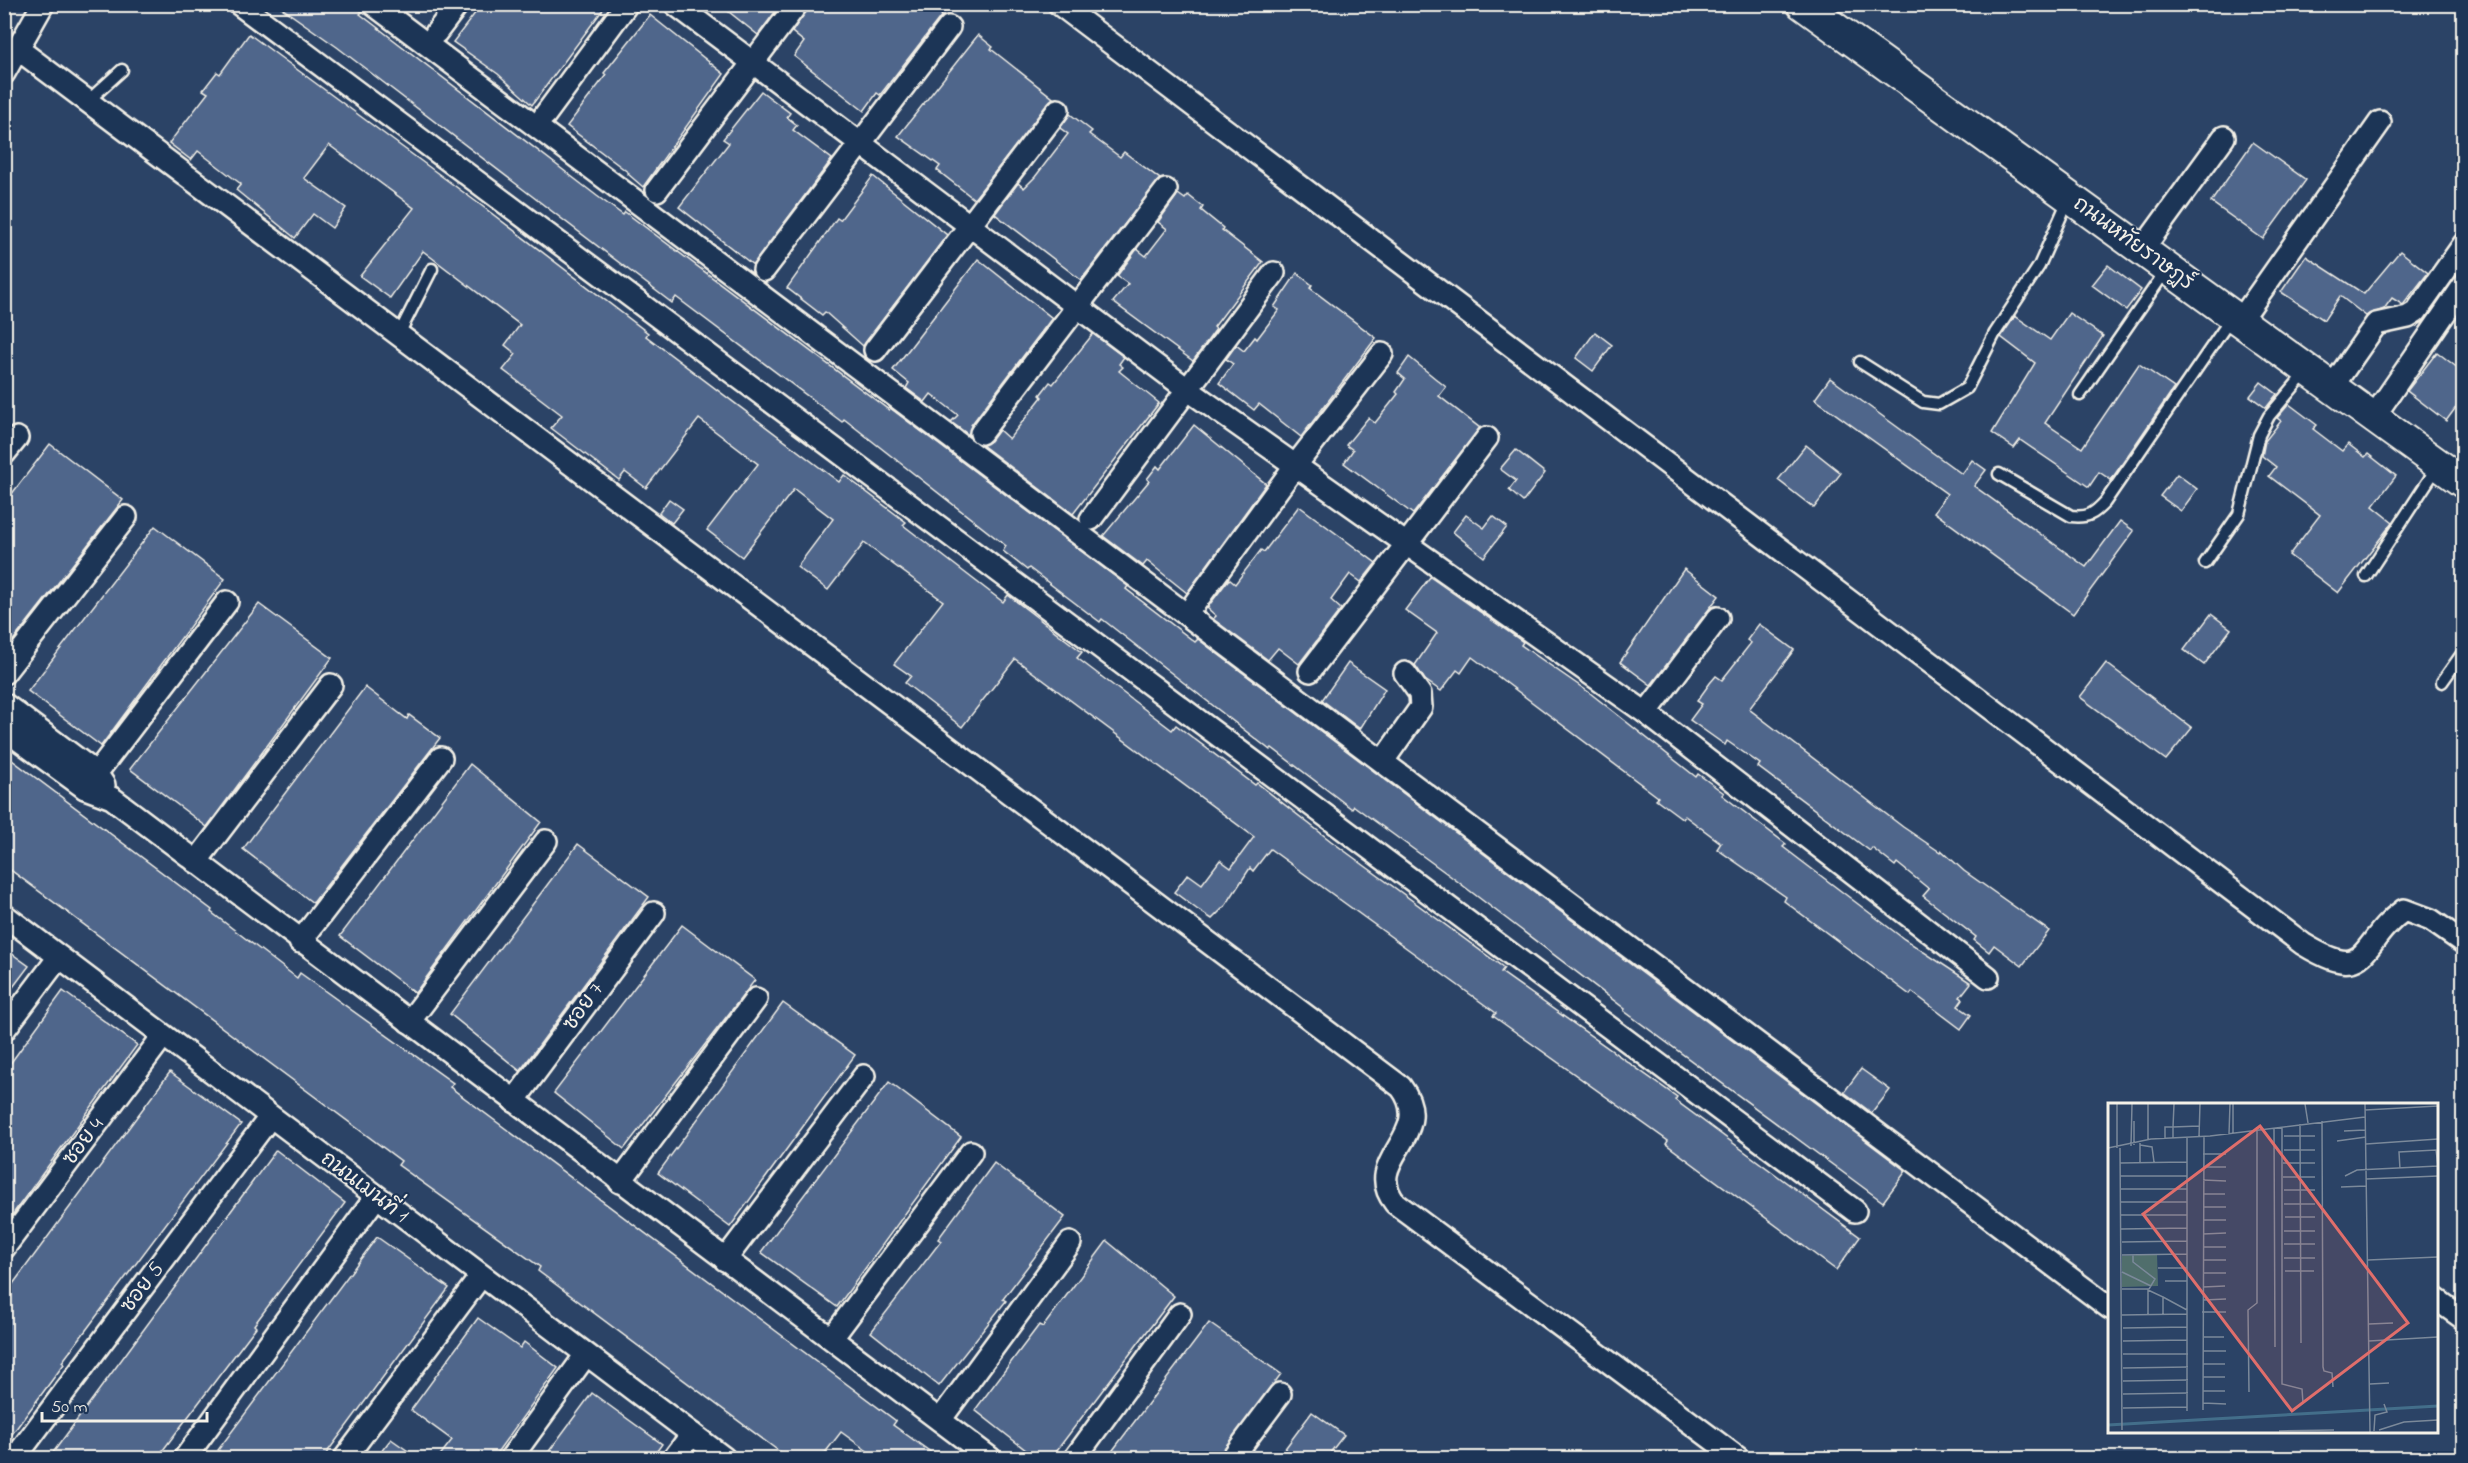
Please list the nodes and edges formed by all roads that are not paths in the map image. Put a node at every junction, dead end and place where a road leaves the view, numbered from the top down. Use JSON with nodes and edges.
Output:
{"nodes":[{"id":1,"x":43,"y":4,"type":"edge"},
{"id":2,"x":239,"y":4,"type":"edge"},
{"id":3,"x":373,"y":4,"type":"edge"},
{"id":4,"x":458,"y":4,"type":"edge"},
{"id":5,"x":627,"y":4,"type":"edge"},
{"id":6,"x":675,"y":4,"type":"edge"},
{"id":7,"x":797,"y":4,"type":"edge"},
{"id":8,"x":1059,"y":4,"type":"edge"},
{"id":9,"x":1802,"y":4,"type":"edge"},
{"id":10,"x":949,"y":27,"type":"dead end"},
{"id":11,"x":436,"y":33,"type":"dead end"},
{"id":12,"x":18,"y":49,"type":"junction"},
{"id":13,"x":754,"y":63,"type":"junction"},
{"id":14,"x":122,"y":70,"type":"dead end"},
{"id":15,"x":4,"y":72,"type":"edge"},
{"id":16,"x":88,"y":101,"type":"junction"},
{"id":17,"x":1058,"y":110,"type":"dead end"},
{"id":18,"x":545,"y":115,"type":"dead end"},
{"id":19,"x":2380,"y":122,"type":"dead end"},
{"id":20,"x":2224,"y":137,"type":"dead end"},
{"id":21,"x":861,"y":143,"type":"junction"},
{"id":22,"x":657,"y":190,"type":"dead end"},
{"id":23,"x":1166,"y":190,"type":"dead end"},
{"id":24,"x":2069,"y":198,"type":"junction"},
{"id":25,"x":970,"y":226,"type":"junction"},
{"id":26,"x":2463,"y":244,"type":"edge"},
{"id":27,"x":2142,"y":250,"type":"junction"},
{"id":28,"x":432,"y":269,"type":"dead end"},
{"id":29,"x":2168,"y":269,"type":"junction"},
{"id":30,"x":764,"y":270,"type":"dead end"},
{"id":31,"x":1274,"y":273,"type":"dead end"},
{"id":32,"x":2463,"y":285,"type":"edge"},
{"id":33,"x":1077,"y":308,"type":"junction"},
{"id":34,"x":2236,"y":319,"type":"junction"},
{"id":35,"x":399,"y":334,"type":"junction"},
{"id":36,"x":875,"y":350,"type":"dead end"},
{"id":37,"x":1382,"y":354,"type":"dead end"},
{"id":38,"x":1860,"y":362,"type":"dead end"},
{"id":39,"x":2308,"y":370,"type":"junction"},
{"id":40,"x":2332,"y":387,"type":"junction"},
{"id":41,"x":1187,"y":389,"type":"junction"},
{"id":42,"x":2080,"y":395,"type":"dead end"},
{"id":43,"x":2373,"y":418,"type":"junction"},
{"id":44,"x":981,"y":434,"type":"dead end"},
{"id":45,"x":1487,"y":438,"type":"dead end"},
{"id":46,"x":2439,"y":465,"type":"junction"},
{"id":47,"x":1295,"y":466,"type":"junction"},
{"id":48,"x":1999,"y":474,"type":"dead end"},
{"id":49,"x":2463,"y":483,"type":"edge"},
{"id":50,"x":126,"y":517,"type":"dead end"},
{"id":51,"x":1091,"y":519,"type":"dead end"},
{"id":52,"x":1408,"y":545,"type":"junction"},
{"id":53,"x":2205,"y":563,"type":"dead end"},
{"id":54,"x":2366,"y":576,"type":"dead end"},
{"id":55,"x":227,"y":602,"type":"dead end"},
{"id":56,"x":1195,"y":603,"type":"dead end"},
{"id":57,"x":1718,"y":618,"type":"dead end"},
{"id":58,"x":2463,"y":651,"type":"edge"},
{"id":59,"x":1310,"y":671,"type":"dead end"},
{"id":60,"x":4,"y":673,"type":"edge"},
{"id":61,"x":1405,"y":673,"type":"dead end"},
{"id":62,"x":2442,"y":682,"type":"dead end"},
{"id":63,"x":331,"y":685,"type":"dead end"},
{"id":64,"x":4,"y":704,"type":"edge"},
{"id":65,"x":1646,"y":713,"type":"junction"},
{"id":66,"x":4,"y":729,"type":"edge"},
{"id":67,"x":441,"y":758,"type":"dead end"},
{"id":68,"x":1383,"y":761,"type":"junction"},
{"id":69,"x":90,"y":781,"type":"junction"},
{"id":70,"x":546,"y":840,"type":"dead end"},
{"id":71,"x":196,"y":862,"type":"junction"},
{"id":72,"x":654,"y":913,"type":"dead end"},
{"id":73,"x":4,"y":915,"type":"edge"},
{"id":74,"x":300,"y":942,"type":"junction"},
{"id":75,"x":2463,"y":943,"type":"edge"},
{"id":76,"x":59,"y":957,"type":"junction"},
{"id":77,"x":1988,"y":977,"type":"dead end"},
{"id":78,"x":756,"y":999,"type":"dead end"},
{"id":79,"x":409,"y":1022,"type":"junction"},
{"id":80,"x":4,"y":1030,"type":"edge"},
{"id":81,"x":163,"y":1036,"type":"junction"},
{"id":82,"x":864,"y":1076,"type":"dead end"},
{"id":83,"x":514,"y":1101,"type":"junction"},
{"id":84,"x":270,"y":1117,"type":"junction"},
{"id":85,"x":971,"y":1152,"type":"dead end"},
{"id":86,"x":620,"y":1182,"type":"junction"},
{"id":87,"x":376,"y":1197,"type":"junction"},
{"id":88,"x":1855,"y":1211,"type":"dead end"},
{"id":89,"x":1070,"y":1244,"type":"dead end"},
{"id":90,"x":4,"y":1248,"type":"edge"},
{"id":91,"x":725,"y":1260,"type":"junction"},
{"id":92,"x":481,"y":1276,"type":"junction"},
{"id":93,"x":2438,"y":1300,"type":"edge"},
{"id":94,"x":2108,"y":1307,"type":"edge"},
{"id":95,"x":1180,"y":1314,"type":"dead end"},
{"id":96,"x":2463,"y":1319,"type":"edge"},
{"id":97,"x":832,"y":1338,"type":"junction"},
{"id":98,"x":585,"y":1356,"type":"junction"},
{"id":99,"x":1280,"y":1394,"type":"dead end"},
{"id":100,"x":940,"y":1420,"type":"junction"},
{"id":101,"x":692,"y":1434,"type":"junction"},
{"id":102,"x":15,"y":1458,"type":"edge"},
{"id":103,"x":185,"y":1458,"type":"edge"},
{"id":104,"x":345,"y":1458,"type":"edge"},
{"id":105,"x":511,"y":1458,"type":"edge"},
{"id":106,"x":674,"y":1458,"type":"edge"},
{"id":107,"x":724,"y":1458,"type":"edge"},
{"id":108,"x":990,"y":1458,"type":"edge"},
{"id":109,"x":1075,"y":1458,"type":"edge"},
{"id":110,"x":1232,"y":1458,"type":"edge"},
{"id":111,"x":1738,"y":1458,"type":"edge"}],
"edges":[{"from":1,"to":12,"type":"street"},
{"from":2,"to":88,"type":"street"},
{"from":3,"to":68,"type":"street"},
{"from":4,"to":11,"type":"street"},
{"from":5,"to":18,"type":"street"},
{"from":6,"to":13,"type":"street"},
{"from":7,"to":13,"type":"street"},
{"from":8,"to":75,"type":"street"},
{"from":9,"to":24,"type":"main road","name":"ถนนหทัยราษฎร์"},
{"from":10,"to":21,"type":"street"},
{"from":12,"to":15,"type":"street"},
{"from":12,"to":16,"type":"street"},
{"from":13,"to":21,"type":"street"},
{"from":13,"to":22,"type":"street"},
{"from":14,"to":16,"type":"lane"},
{"from":16,"to":35,"type":"street"},
{"from":17,"to":25,"type":"street"},
{"from":19,"to":34,"type":"street"},
{"from":20,"to":27,"type":"street"},
{"from":21,"to":25,"type":"street"},
{"from":21,"to":30,"type":"street"},
{"from":23,"to":33,"type":"street"},
{"from":24,"to":27,"type":"main road","name":"ถนนหทัยราษฎร์"},
{"from":24,"to":38,"type":"lane"},
{"from":25,"to":33,"type":"street"},
{"from":25,"to":36,"type":"street"},
{"from":26,"to":40,"type":"street"},
{"from":27,"to":29,"type":"main road","name":"ถนนหทัยราษฎร์"},
{"from":28,"to":35,"type":"lane"},
{"from":29,"to":34,"type":"main road","name":"ถนนหทัยราษฎร์"},
{"from":29,"to":42,"type":"lane"},
{"from":31,"to":41,"type":"street"},
{"from":32,"to":43,"type":"street"},
{"from":33,"to":41,"type":"street"},
{"from":33,"to":44,"type":"street"},
{"from":34,"to":39,"type":"main road","name":"ถนนหทัยราษฎร์"},
{"from":34,"to":48,"type":"lane"},
{"from":35,"to":111,"type":"street"},
{"from":37,"to":47,"type":"street"},
{"from":39,"to":40,"type":"main road","name":"ถนนหทัยราษฎร์"},
{"from":39,"to":53,"type":"lane"},
{"from":40,"to":43,"type":"main road","name":"ถนนหทัยราษฎร์"},
{"from":41,"to":47,"type":"street"},
{"from":41,"to":51,"type":"street"},
{"from":43,"to":46,"type":"main road","name":"ถนนหทัยราษฎร์"},
{"from":45,"to":52,"type":"street"},
{"from":46,"to":49,"type":"main road","name":"ถนนหทัยราษฎร์"},
{"from":46,"to":54,"type":"lane"},
{"from":47,"to":52,"type":"street"},
{"from":47,"to":56,"type":"street"},
{"from":50,"to":60,"type":"street"},
{"from":52,"to":59,"type":"street"},
{"from":52,"to":65,"type":"street"},
{"from":55,"to":69,"type":"street"},
{"from":57,"to":65,"type":"street"},
{"from":58,"to":62,"type":"lane"},
{"from":61,"to":68,"type":"street"},
{"from":63,"to":71,"type":"street"},
{"from":64,"to":69,"type":"street"},
{"from":65,"to":77,"type":"street"},
{"from":66,"to":69,"type":"street"},
{"from":67,"to":74,"type":"street"},
{"from":68,"to":94,"type":"street"},
{"from":69,"to":71,"type":"street"},
{"from":70,"to":79,"type":"street"},
{"from":71,"to":74,"type":"street"},
{"from":72,"to":83,"type":"street","name":"ซอย 7"},
{"from":73,"to":76,"type":"street","name":"ถนนเมนที่ 1"},
{"from":74,"to":79,"type":"street"},
{"from":76,"to":80,"type":"street"},
{"from":76,"to":81,"type":"street","name":"ถนนเมนที่ 1"},
{"from":78,"to":86,"type":"street"},
{"from":79,"to":83,"type":"street"},
{"from":81,"to":84,"type":"street","name":"ถนนเมนที่ 1"},
{"from":81,"to":90,"type":"street","name":"ซอย 4"},
{"from":82,"to":91,"type":"street"},
{"from":83,"to":86,"type":"street"},
{"from":84,"to":87,"type":"street","name":"ถนนเมนที่ 1"},
{"from":84,"to":102,"type":"street","name":"ซอย 5"},
{"from":85,"to":97,"type":"street"},
{"from":86,"to":91,"type":"street"},
{"from":87,"to":92,"type":"street","name":"ถนนเมนที่ 1"},
{"from":87,"to":103,"type":"street"},
{"from":89,"to":100,"type":"street"},
{"from":91,"to":97,"type":"street"},
{"from":92,"to":98,"type":"street","name":"ถนนเมนที่ 1"},
{"from":92,"to":104,"type":"street"},
{"from":93,"to":96,"type":"street"},
{"from":95,"to":109,"type":"street"},
{"from":97,"to":100,"type":"street"},
{"from":98,"to":101,"type":"street","name":"ถนนเมนที่ 1"},
{"from":98,"to":105,"type":"street"},
{"from":99,"to":110,"type":"street"},
{"from":100,"to":108,"type":"street"},
{"from":101,"to":106,"type":"street"},
{"from":101,"to":107,"type":"street","name":"ถนนเมนที่ 1"}]}
